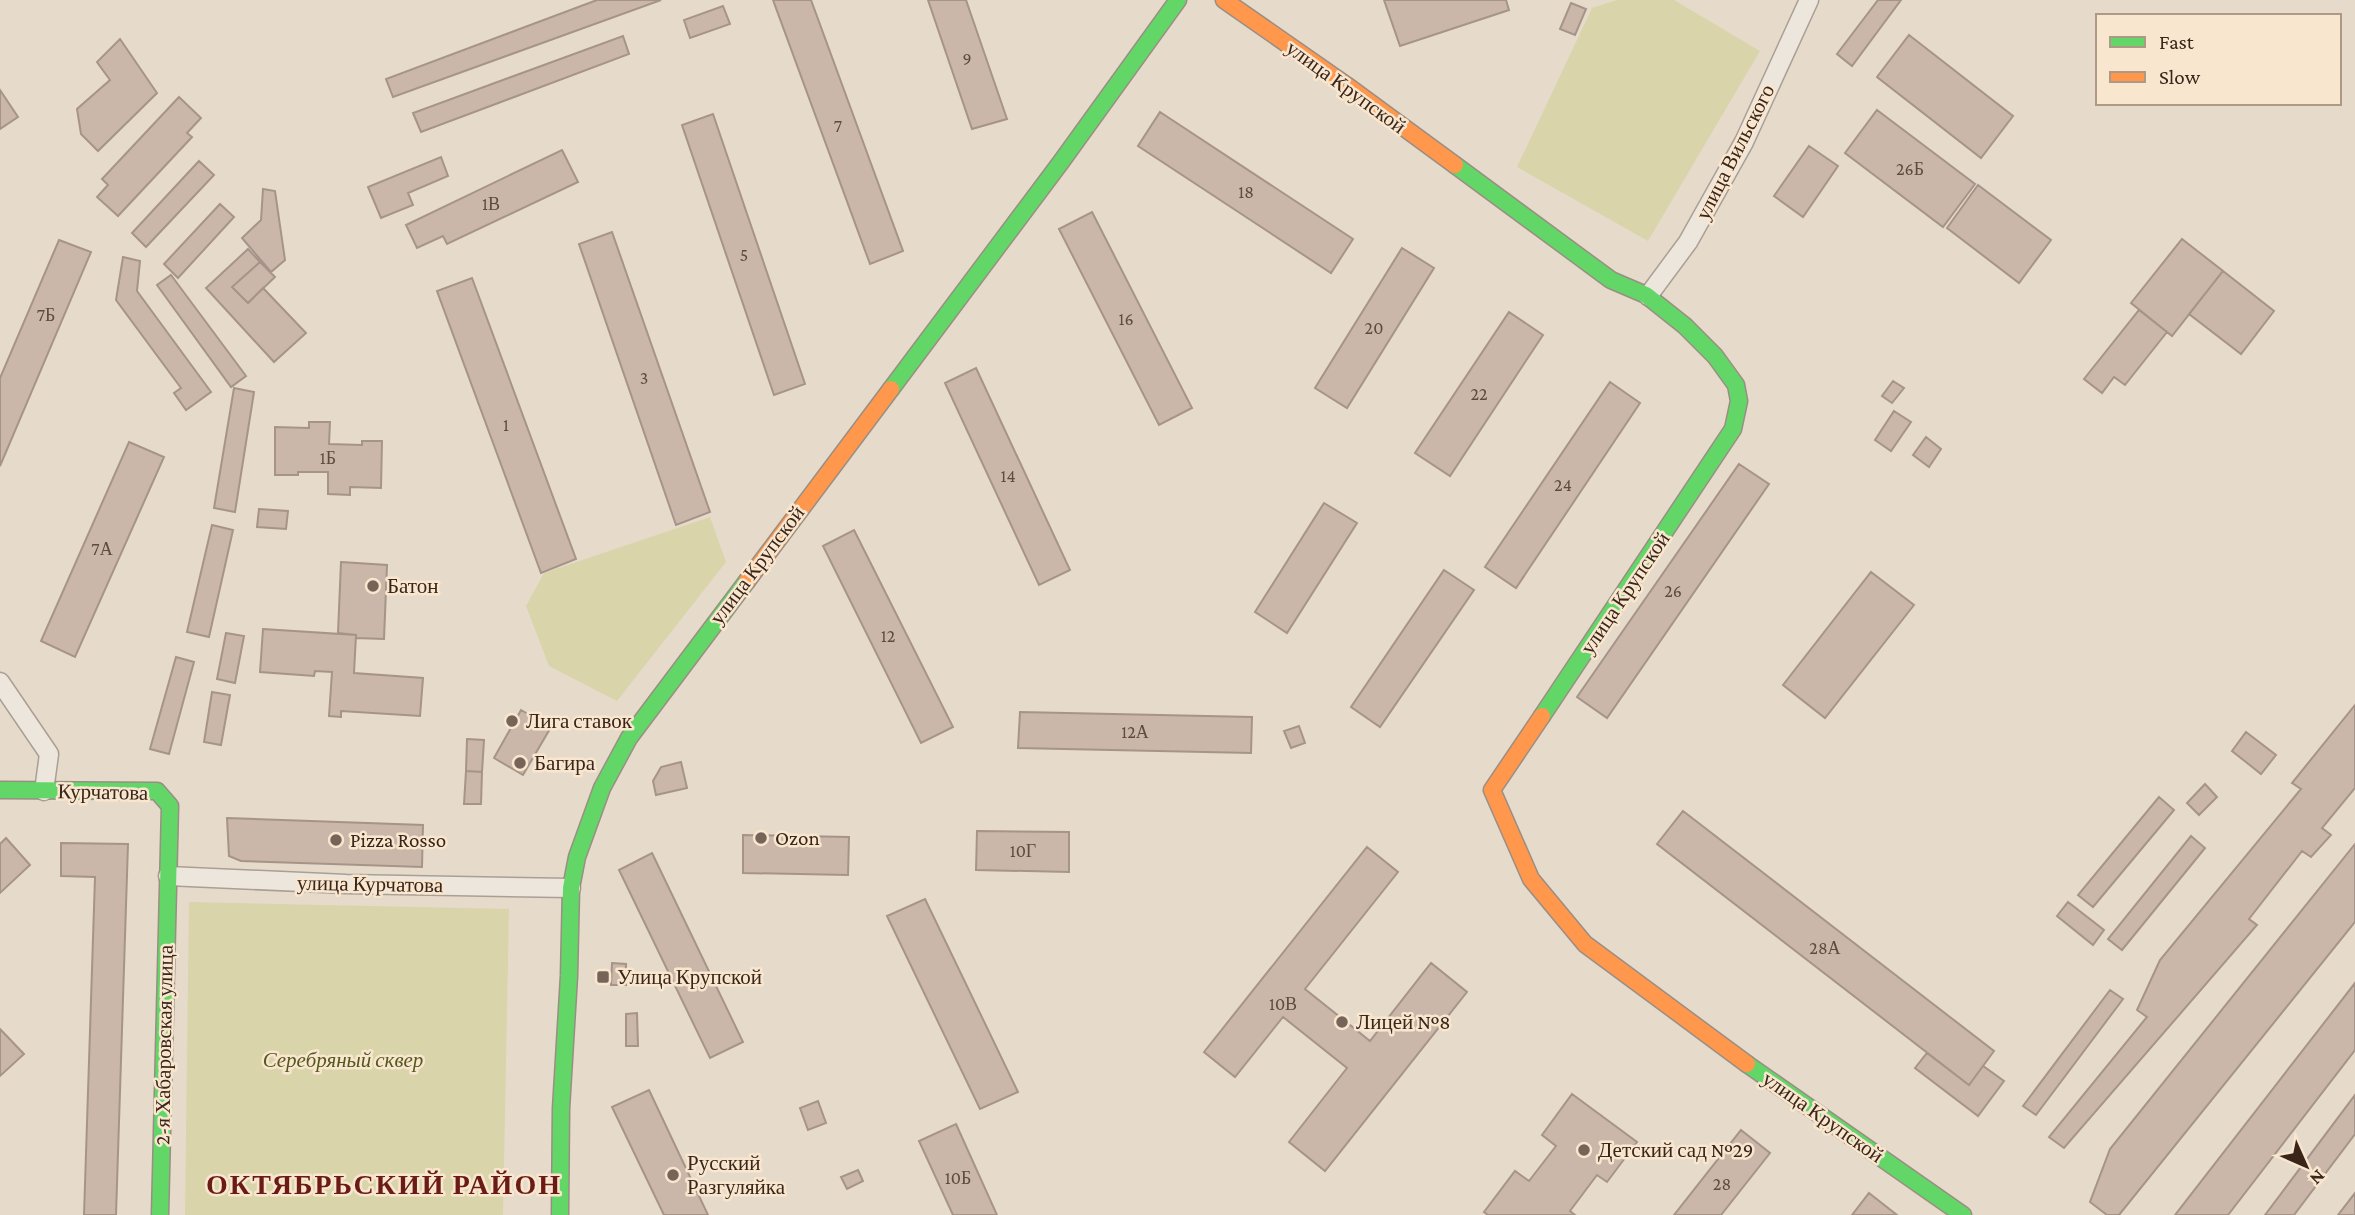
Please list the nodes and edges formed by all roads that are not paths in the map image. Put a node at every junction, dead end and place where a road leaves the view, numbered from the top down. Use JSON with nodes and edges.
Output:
{"nodes":[{"id":1,"x":1178,"y":0,"type":"edge"},
{"id":2,"x":1224,"y":0,"type":"edge"},
{"id":3,"x":1809,"y":0,"type":"edge"},
{"id":4,"x":1648,"y":296,"type":"junction"},
{"id":5,"x":0,"y":682,"type":"edge"},
{"id":6,"x":0,"y":790,"type":"edge"},
{"id":7,"x":44,"y":791,"type":"junction"},
{"id":8,"x":168,"y":876,"type":"junction"},
{"id":9,"x":571,"y":888,"type":"junction"},
{"id":10,"x":159,"y":1215,"type":"edge"},
{"id":11,"x":560,"y":1215,"type":"edge"},
{"id":12,"x":1963,"y":1215,"type":"edge"}],
"edges":[{"from":1,"to":9,"type":"street","name":"улица Крупской"},
{"from":2,"to":4,"type":"street","name":"улица Крупской"},
{"from":3,"to":4,"type":"street","name":"улица Вильского"},
{"from":4,"to":12,"type":"street","name":"улица Крупской"},
{"from":5,"to":7,"type":"street"},
{"from":6,"to":7,"type":"street"},
{"from":7,"to":8,"type":"street","name":"Курчатова"},
{"from":8,"to":9,"type":"street","name":"улица Курчатова"},
{"from":8,"to":10,"type":"street","name":"2-я Хабаровская улица"},
{"from":9,"to":11,"type":"street","name":"улица Крупской"}]}
